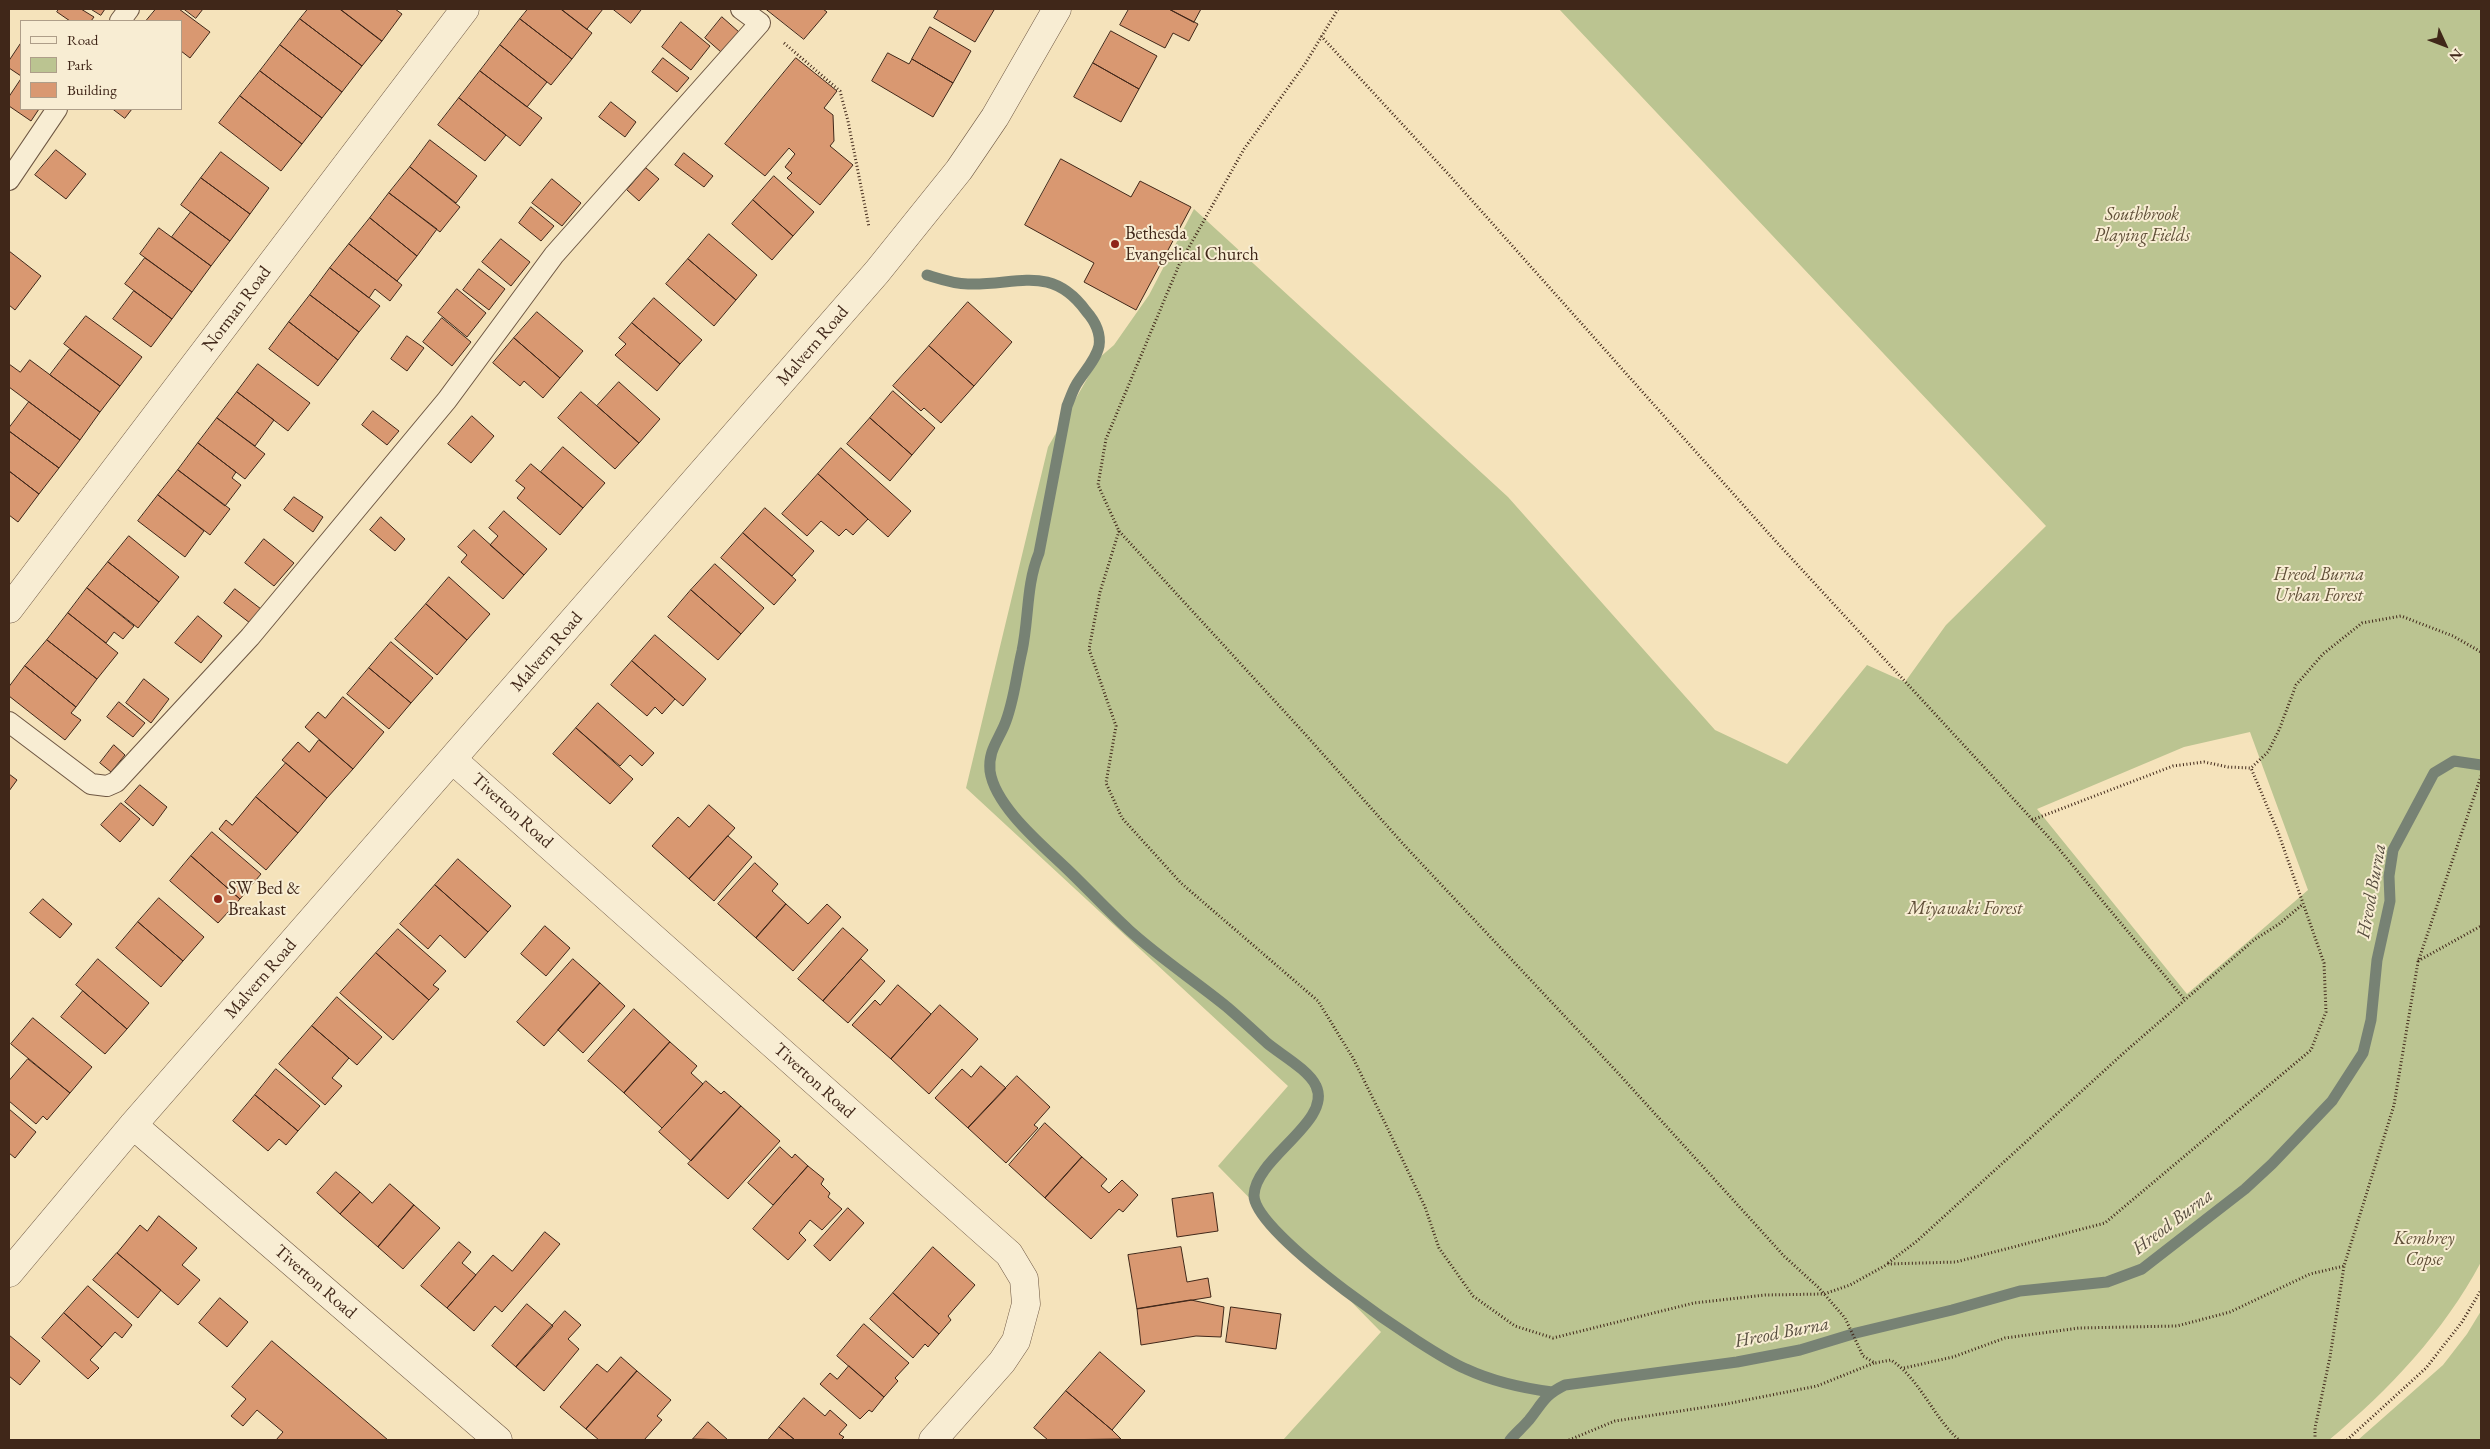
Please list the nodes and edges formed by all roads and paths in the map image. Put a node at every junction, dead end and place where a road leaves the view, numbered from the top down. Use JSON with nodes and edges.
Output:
{"nodes":[{"id":1,"x":129,"y":9,"type":"edge"},
{"id":2,"x":465,"y":9,"type":"edge"},
{"id":3,"x":742,"y":9,"type":"edge"},
{"id":4,"x":1057,"y":9,"type":"edge"},
{"id":5,"x":1338,"y":9,"type":"edge"},
{"id":6,"x":121,"y":20,"type":"edge"},
{"id":7,"x":760,"y":23,"type":"junction"},
{"id":8,"x":1321,"y":36,"type":"junction"},
{"id":9,"x":56,"y":110,"type":"edge"},
{"id":10,"x":9,"y":180,"type":"edge"},
{"id":11,"x":878,"y":272,"type":"junction"},
{"id":12,"x":1119,"y":531,"type":"junction"},
{"id":13,"x":9,"y":610,"type":"edge"},
{"id":14,"x":2481,"y":652,"type":"edge"},
{"id":15,"x":9,"y":722,"type":"edge"},
{"id":16,"x":453,"y":760,"type":"junction"},
{"id":17,"x":2251,"y":768,"type":"junction"},
{"id":18,"x":2481,"y":776,"type":"edge"},
{"id":19,"x":2032,"y":820,"type":"junction"},
{"id":20,"x":2303,"y":904,"type":"junction"},
{"id":21,"x":2481,"y":926,"type":"edge"},
{"id":22,"x":2418,"y":962,"type":"junction"},
{"id":23,"x":2186,"y":1000,"type":"junction"},
{"id":24,"x":133,"y":1124,"type":"junction"},
{"id":25,"x":1888,"y":1264,"type":"junction"},
{"id":26,"x":2344,"y":1266,"type":"junction"},
{"id":27,"x":9,"y":1273,"type":"edge"},
{"id":28,"x":2481,"y":1290,"type":"edge"},
{"id":29,"x":1824,"y":1294,"type":"junction"},
{"id":30,"x":1874,"y":1363,"type":"junction"},
{"id":31,"x":1904,"y":1368,"type":"junction"},
{"id":32,"x":498,"y":1440,"type":"edge"},
{"id":33,"x":933,"y":1440,"type":"edge"},
{"id":34,"x":1569,"y":1440,"type":"edge"},
{"id":35,"x":1959,"y":1440,"type":"edge"},
{"id":36,"x":2315,"y":1440,"type":"edge"},
{"id":37,"x":2347,"y":1440,"type":"edge"}],
"edges":[{"from":1,"to":6,"type":"lane"},
{"from":2,"to":13,"type":"street","name":"Norman Road"},
{"from":3,"to":7,"type":"lane"},
{"from":4,"to":11,"type":"street","name":"Malvern Road"},
{"from":5,"to":8,"type":"path"},
{"from":7,"to":11,"type":"path"},
{"from":7,"to":15,"type":"lane"},
{"from":8,"to":12,"type":"path"},
{"from":8,"to":19,"type":"path"},
{"from":9,"to":10,"type":"lane"},
{"from":11,"to":16,"type":"street","name":"Malvern Road"},
{"from":12,"to":29,"type":"path"},
{"from":12,"to":29,"type":"path"},
{"from":14,"to":17,"type":"path"},
{"from":16,"to":24,"type":"street","name":"Malvern Road"},
{"from":16,"to":33,"type":"street","name":"Tiverton Road"},
{"from":17,"to":19,"type":"path"},
{"from":17,"to":20,"type":"path"},
{"from":18,"to":22,"type":"path"},
{"from":19,"to":23,"type":"path"},
{"from":20,"to":23,"type":"path"},
{"from":20,"to":25,"type":"path"},
{"from":21,"to":22,"type":"path"},
{"from":22,"to":26,"type":"path"},
{"from":23,"to":25,"type":"path"},
{"from":24,"to":27,"type":"street","name":"Malvern Road"},
{"from":24,"to":32,"type":"street","name":"Tiverton Road"},
{"from":25,"to":29,"type":"path"},
{"from":26,"to":31,"type":"path"},
{"from":26,"to":36,"type":"path"},
{"from":28,"to":37,"type":"path"},
{"from":29,"to":30,"type":"path"},
{"from":30,"to":31,"type":"path"},
{"from":30,"to":34,"type":"path"},
{"from":31,"to":35,"type":"path"}]}
